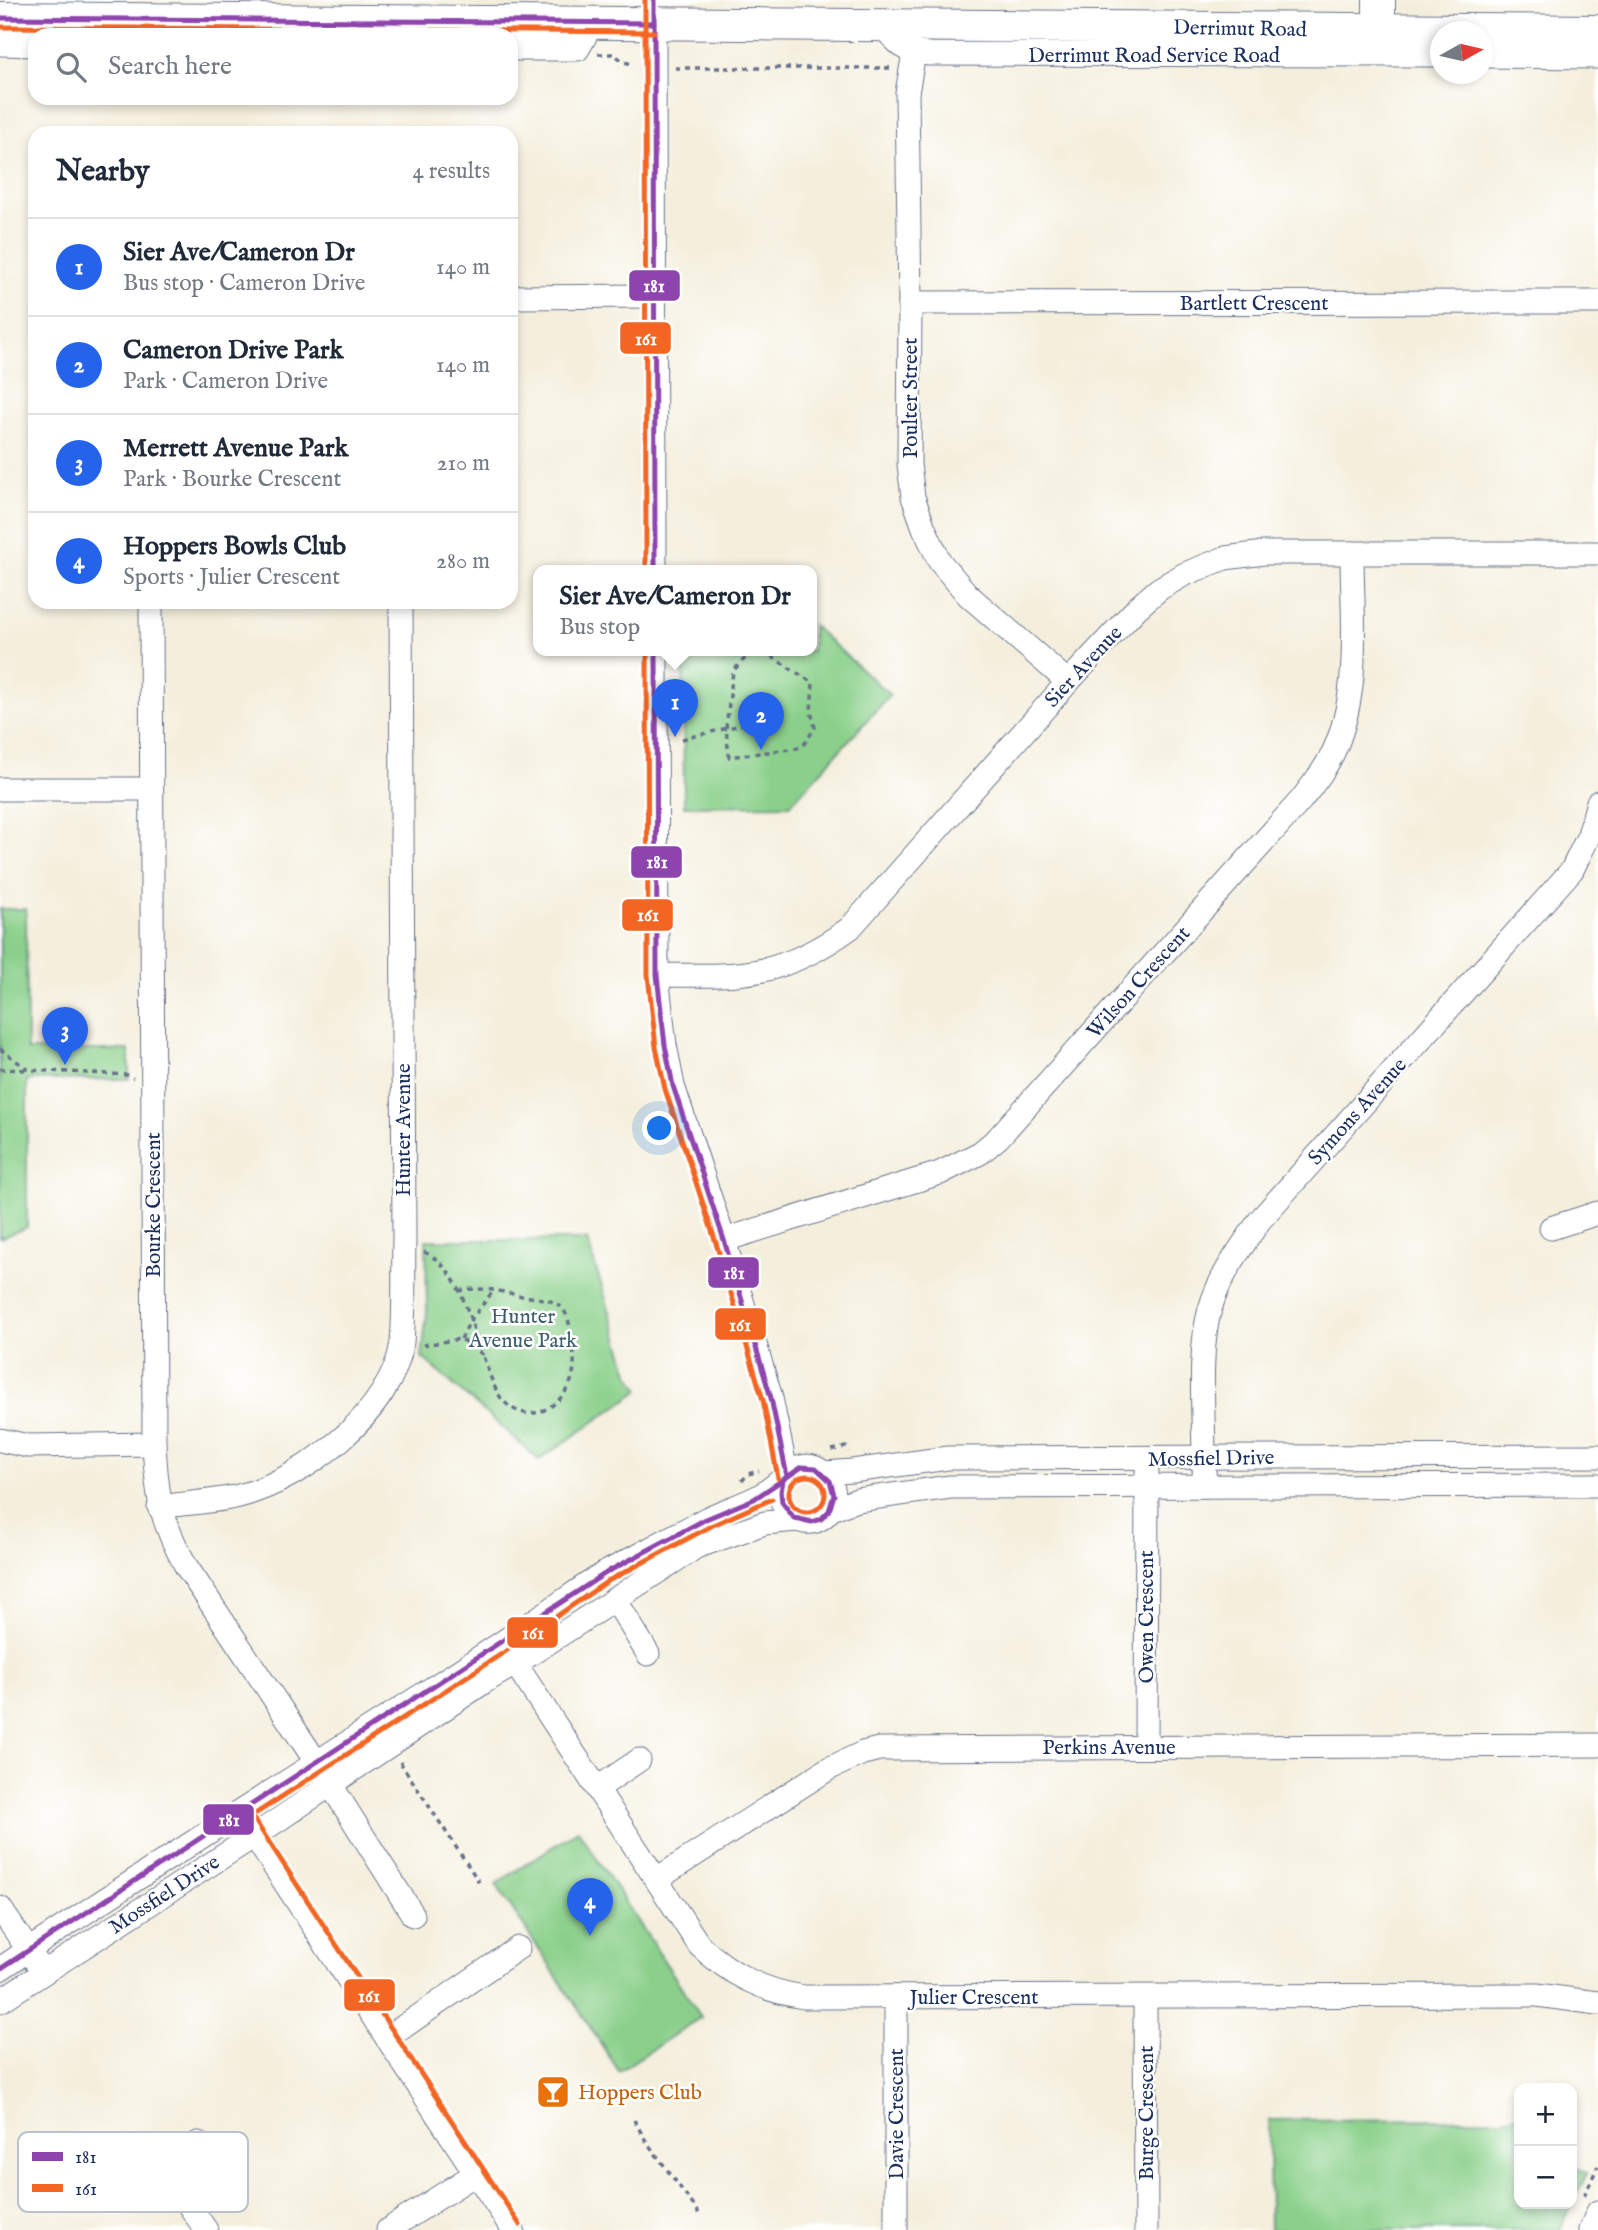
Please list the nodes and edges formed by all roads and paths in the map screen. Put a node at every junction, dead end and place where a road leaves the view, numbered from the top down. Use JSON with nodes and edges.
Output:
{"nodes":[{"id":1,"x":806,"y":0,"type":"edge"},
{"id":2,"x":59,"y":9,"type":"edge"},
{"id":3,"x":654,"y":11,"type":"edge"},
{"id":4,"x":1379,"y":15,"type":"edge"},
{"id":5,"x":0,"y":18,"type":"edge"},
{"id":6,"x":585,"y":24,"type":"edge"},
{"id":7,"x":879,"y":24,"type":"junction"},
{"id":8,"x":1598,"y":31,"type":"edge"},
{"id":9,"x":0,"y":44,"type":"edge"},
{"id":10,"x":28,"y":45,"type":"edge"},
{"id":11,"x":518,"y":47,"type":"edge"},
{"id":12,"x":1430,"y":55,"type":"edge"},
{"id":13,"x":1493,"y":55,"type":"edge"},
{"id":14,"x":1598,"y":57,"type":"edge"},
{"id":15,"x":913,"y":62,"type":"junction"},
{"id":16,"x":654,"y":68,"type":"junction"},
{"id":17,"x":654,"y":296,"type":"junction"},
{"id":18,"x":518,"y":297,"type":"edge"},
{"id":19,"x":1598,"y":302,"type":"edge"},
{"id":20,"x":910,"y":303,"type":"junction"},
{"id":21,"x":1352,"y":553,"type":"junction"},
{"id":22,"x":1598,"y":553,"type":"edge"},
{"id":23,"x":655,"y":565,"type":"edge"},
{"id":24,"x":151,"y":609,"type":"edge"},
{"id":25,"x":401,"y":609,"type":"edge"},
{"id":26,"x":656,"y":656,"type":"edge"},
{"id":27,"x":747,"y":656,"type":"edge"},
{"id":28,"x":771,"y":656,"type":"edge"},
{"id":29,"x":1068,"y":682,"type":"junction"},
{"id":30,"x":753,"y":722,"type":"dead end"},
{"id":31,"x":726,"y":728,"type":"junction"},
{"id":32,"x":682,"y":739,"type":"dead end"},
{"id":33,"x":0,"y":789,"type":"edge"},
{"id":34,"x":151,"y":789,"type":"junction"},
{"id":35,"x":1598,"y":802,"type":"edge"},
{"id":36,"x":657,"y":975,"type":"junction"},
{"id":37,"x":0,"y":1049,"type":"edge"},
{"id":38,"x":0,"y":1069,"type":"edge"},
{"id":39,"x":29,"y":1070,"type":"junction"},
{"id":40,"x":153,"y":1083,"type":"junction"},
{"id":41,"x":1598,"y":1213,"type":"edge"},
{"id":42,"x":1551,"y":1228,"type":"dead end"},
{"id":43,"x":724,"y":1240,"type":"junction"},
{"id":44,"x":424,"y":1252,"type":"dead end"},
{"id":45,"x":494,"y":1290,"type":"junction"},
{"id":46,"x":459,"y":1291,"type":"junction"},
{"id":47,"x":470,"y":1321,"type":"junction"},
{"id":48,"x":461,"y":1339,"type":"junction"},
{"id":49,"x":423,"y":1345,"type":"dead end"},
{"id":50,"x":482,"y":1354,"type":"junction"},
{"id":51,"x":771,"y":1398,"type":"junction"},
{"id":52,"x":0,"y":1440,"type":"edge"},
{"id":53,"x":153,"y":1444,"type":"junction"},
{"id":54,"x":1598,"y":1456,"type":"edge"},
{"id":55,"x":1205,"y":1457,"type":"junction"},
{"id":56,"x":1147,"y":1459,"type":"junction"},
{"id":57,"x":820,"y":1470,"type":"junction"},
{"id":58,"x":785,"y":1478,"type":"junction"},
{"id":59,"x":1598,"y":1485,"type":"edge"},
{"id":60,"x":1204,"y":1486,"type":"junction"},
{"id":61,"x":1147,"y":1487,"type":"junction"},
{"id":62,"x":159,"y":1507,"type":"junction"},
{"id":63,"x":830,"y":1510,"type":"junction"},
{"id":64,"x":797,"y":1520,"type":"junction"},
{"id":65,"x":615,"y":1599,"type":"junction"},
{"id":66,"x":502,"y":1643,"type":"junction"},
{"id":67,"x":648,"y":1654,"type":"dead end"},
{"id":68,"x":515,"y":1664,"type":"junction"},
{"id":69,"x":1598,"y":1745,"type":"edge"},
{"id":70,"x":389,"y":1746,"type":"junction"},
{"id":71,"x":1146,"y":1747,"type":"junction"},
{"id":72,"x":639,"y":1760,"type":"dead end"},
{"id":73,"x":317,"y":1763,"type":"junction"},
{"id":74,"x":331,"y":1785,"type":"junction"},
{"id":75,"x":598,"y":1788,"type":"junction"},
{"id":76,"x":240,"y":1813,"type":"junction"},
{"id":77,"x":254,"y":1836,"type":"junction"},
{"id":78,"x":657,"y":1879,"type":"junction"},
{"id":79,"x":479,"y":1882,"type":"dead end"},
{"id":80,"x":0,"y":1908,"type":"edge"},
{"id":81,"x":413,"y":1915,"type":"dead end"},
{"id":82,"x":518,"y":1948,"type":"dead end"},
{"id":83,"x":28,"y":1950,"type":"junction"},
{"id":84,"x":0,"y":1969,"type":"edge"},
{"id":85,"x":43,"y":1972,"type":"junction"},
{"id":86,"x":896,"y":1997,"type":"junction"},
{"id":87,"x":1145,"y":1997,"type":"junction"},
{"id":88,"x":0,"y":2001,"type":"edge"},
{"id":89,"x":1598,"y":2003,"type":"edge"},
{"id":90,"x":387,"y":2038,"type":"junction"},
{"id":91,"x":634,"y":2120,"type":"dead end"},
{"id":92,"x":475,"y":2174,"type":"junction"},
{"id":93,"x":194,"y":2212,"type":"edge"},
{"id":94,"x":1598,"y":2212,"type":"edge"},
{"id":95,"x":699,"y":2213,"type":"dead end"},
{"id":96,"x":206,"y":2230,"type":"edge"},
{"id":97,"x":388,"y":2230,"type":"edge"},
{"id":98,"x":513,"y":2230,"type":"edge"},
{"id":99,"x":896,"y":2230,"type":"edge"},
{"id":100,"x":1146,"y":2230,"type":"edge"},
{"id":101,"x":1590,"y":2230,"type":"edge"}],
"edges":[{"from":1,"to":7,"type":"highway"},
{"from":2,"to":5,"type":"highway","name":"Derrimut Road"},
{"from":2,"to":6,"type":"highway","name":"Derrimut Road"},
{"from":3,"to":6,"type":"highway","name":"Derrimut Road"},
{"from":3,"to":7,"type":"highway","name":"Derrimut Road"},
{"from":3,"to":16,"type":"street"},
{"from":4,"to":7,"type":"highway","name":"Derrimut Road"},
{"from":4,"to":8,"type":"highway","name":"Derrimut Road"},
{"from":6,"to":11,"type":"street"},
{"from":6,"to":16,"type":"path"},
{"from":7,"to":15,"type":"street"},
{"from":9,"to":10,"type":"street"},
{"from":12,"to":15,"type":"street","name":"Derrimut Road Service Road"},
{"from":13,"to":14,"type":"street"},
{"from":15,"to":16,"type":"path"},
{"from":15,"to":20,"type":"street","name":"Poulter Street"},
{"from":16,"to":17,"type":"street"},
{"from":17,"to":18,"type":"street"},
{"from":17,"to":23,"type":"street"},
{"from":19,"to":20,"type":"street","name":"Bartlett Crescent"},
{"from":20,"to":29,"type":"street","name":"Poulter Street"},
{"from":21,"to":22,"type":"street","name":"Sier Avenue"},
{"from":21,"to":29,"type":"street","name":"Sier Avenue"},
{"from":21,"to":43,"type":"street","name":"Wilson Crescent"},
{"from":24,"to":34,"type":"street","name":"Bourke Crescent"},
{"from":25,"to":62,"type":"street","name":"Hunter Avenue"},
{"from":26,"to":36,"type":"street"},
{"from":27,"to":31,"type":"path"},
{"from":28,"to":31,"type":"path"},
{"from":29,"to":36,"type":"street","name":"Sier Avenue"},
{"from":30,"to":31,"type":"path"},
{"from":31,"to":32,"type":"path"},
{"from":33,"to":34,"type":"street"},
{"from":34,"to":40,"type":"street","name":"Bourke Crescent"},
{"from":35,"to":55,"type":"street","name":"Symons Avenue"},
{"from":36,"to":43,"type":"street"},
{"from":37,"to":39,"type":"path"},
{"from":38,"to":39,"type":"path"},
{"from":39,"to":40,"type":"path"},
{"from":40,"to":53,"type":"street","name":"Bourke Crescent"},
{"from":41,"to":42,"type":"street"},
{"from":43,"to":51,"type":"street"},
{"from":44,"to":46,"type":"path"},
{"from":45,"to":46,"type":"path"},
{"from":45,"to":47,"type":"path"},
{"from":45,"to":50,"type":"path"},
{"from":46,"to":47,"type":"path"},
{"from":47,"to":48,"type":"path"},
{"from":47,"to":50,"type":"path"},
{"from":48,"to":49,"type":"path"},
{"from":48,"to":50,"type":"path"},
{"from":51,"to":57,"type":"street"},
{"from":51,"to":58,"type":"street"},
{"from":52,"to":53,"type":"street"},
{"from":53,"to":62,"type":"street","name":"Bourke Crescent"},
{"from":54,"to":55,"type":"street","name":"Mossfiel Drive"},
{"from":55,"to":56,"type":"street","name":"Mossfiel Drive"},
{"from":55,"to":60,"type":"street","name":"Symons Avenue"},
{"from":56,"to":57,"type":"street","name":"Mossfiel Drive"},
{"from":56,"to":61,"type":"street","name":"Owen Crescent"},
{"from":57,"to":58,"type":"street"},
{"from":57,"to":63,"type":"street"},
{"from":58,"to":64,"type":"street"},
{"from":58,"to":66,"type":"street","name":"Mossfiel Drive"},
{"from":59,"to":60,"type":"street","name":"Mossfiel Drive"},
{"from":60,"to":61,"type":"street","name":"Mossfiel Drive"},
{"from":61,"to":63,"type":"street","name":"Mossfiel Drive"},
{"from":61,"to":71,"type":"street","name":"Owen Crescent"},
{"from":62,"to":73,"type":"street","name":"Bourke Crescent"},
{"from":63,"to":64,"type":"street"},
{"from":64,"to":65,"type":"street","name":"Mossfiel Drive"},
{"from":65,"to":67,"type":"street"},
{"from":65,"to":68,"type":"street","name":"Mossfiel Drive"},
{"from":66,"to":68,"type":"street","name":"Julier Crescent"},
{"from":66,"to":73,"type":"street","name":"Mossfiel Drive"},
{"from":68,"to":70,"type":"street","name":"Mossfiel Drive"},
{"from":68,"to":75,"type":"street","name":"Julier Crescent"},
{"from":69,"to":71,"type":"street","name":"Perkins Avenue"},
{"from":70,"to":74,"type":"street","name":"Mossfiel Drive"},
{"from":70,"to":79,"type":"path"},
{"from":71,"to":78,"type":"street","name":"Perkins Avenue"},
{"from":72,"to":75,"type":"street"},
{"from":73,"to":74,"type":"street","name":"Bourke Crescent"},
{"from":73,"to":76,"type":"street","name":"Mossfiel Drive"},
{"from":74,"to":77,"type":"street","name":"Mossfiel Drive"},
{"from":74,"to":81,"type":"street","name":"Bourke Crescent"},
{"from":75,"to":78,"type":"street","name":"Julier Crescent"},
{"from":76,"to":77,"type":"street"},
{"from":76,"to":83,"type":"street","name":"Mossfiel Drive"},
{"from":77,"to":85,"type":"street","name":"Mossfiel Drive"},
{"from":77,"to":90,"type":"street"},
{"from":78,"to":86,"type":"street","name":"Julier Crescent"},
{"from":80,"to":83,"type":"street"},
{"from":82,"to":90,"type":"street"},
{"from":83,"to":84,"type":"street","name":"Mossfiel Drive"},
{"from":83,"to":85,"type":"street"},
{"from":85,"to":88,"type":"street","name":"Mossfiel Drive"},
{"from":86,"to":87,"type":"street","name":"Julier Crescent"},
{"from":86,"to":99,"type":"street","name":"Davie Crescent"},
{"from":87,"to":89,"type":"street","name":"Julier Crescent"},
{"from":87,"to":100,"type":"street","name":"Burge Crescent"},
{"from":90,"to":92,"type":"street"},
{"from":91,"to":95,"type":"path"},
{"from":92,"to":97,"type":"street"},
{"from":92,"to":98,"type":"street"},
{"from":93,"to":96,"type":"street"},
{"from":94,"to":101,"type":"street"}]}
